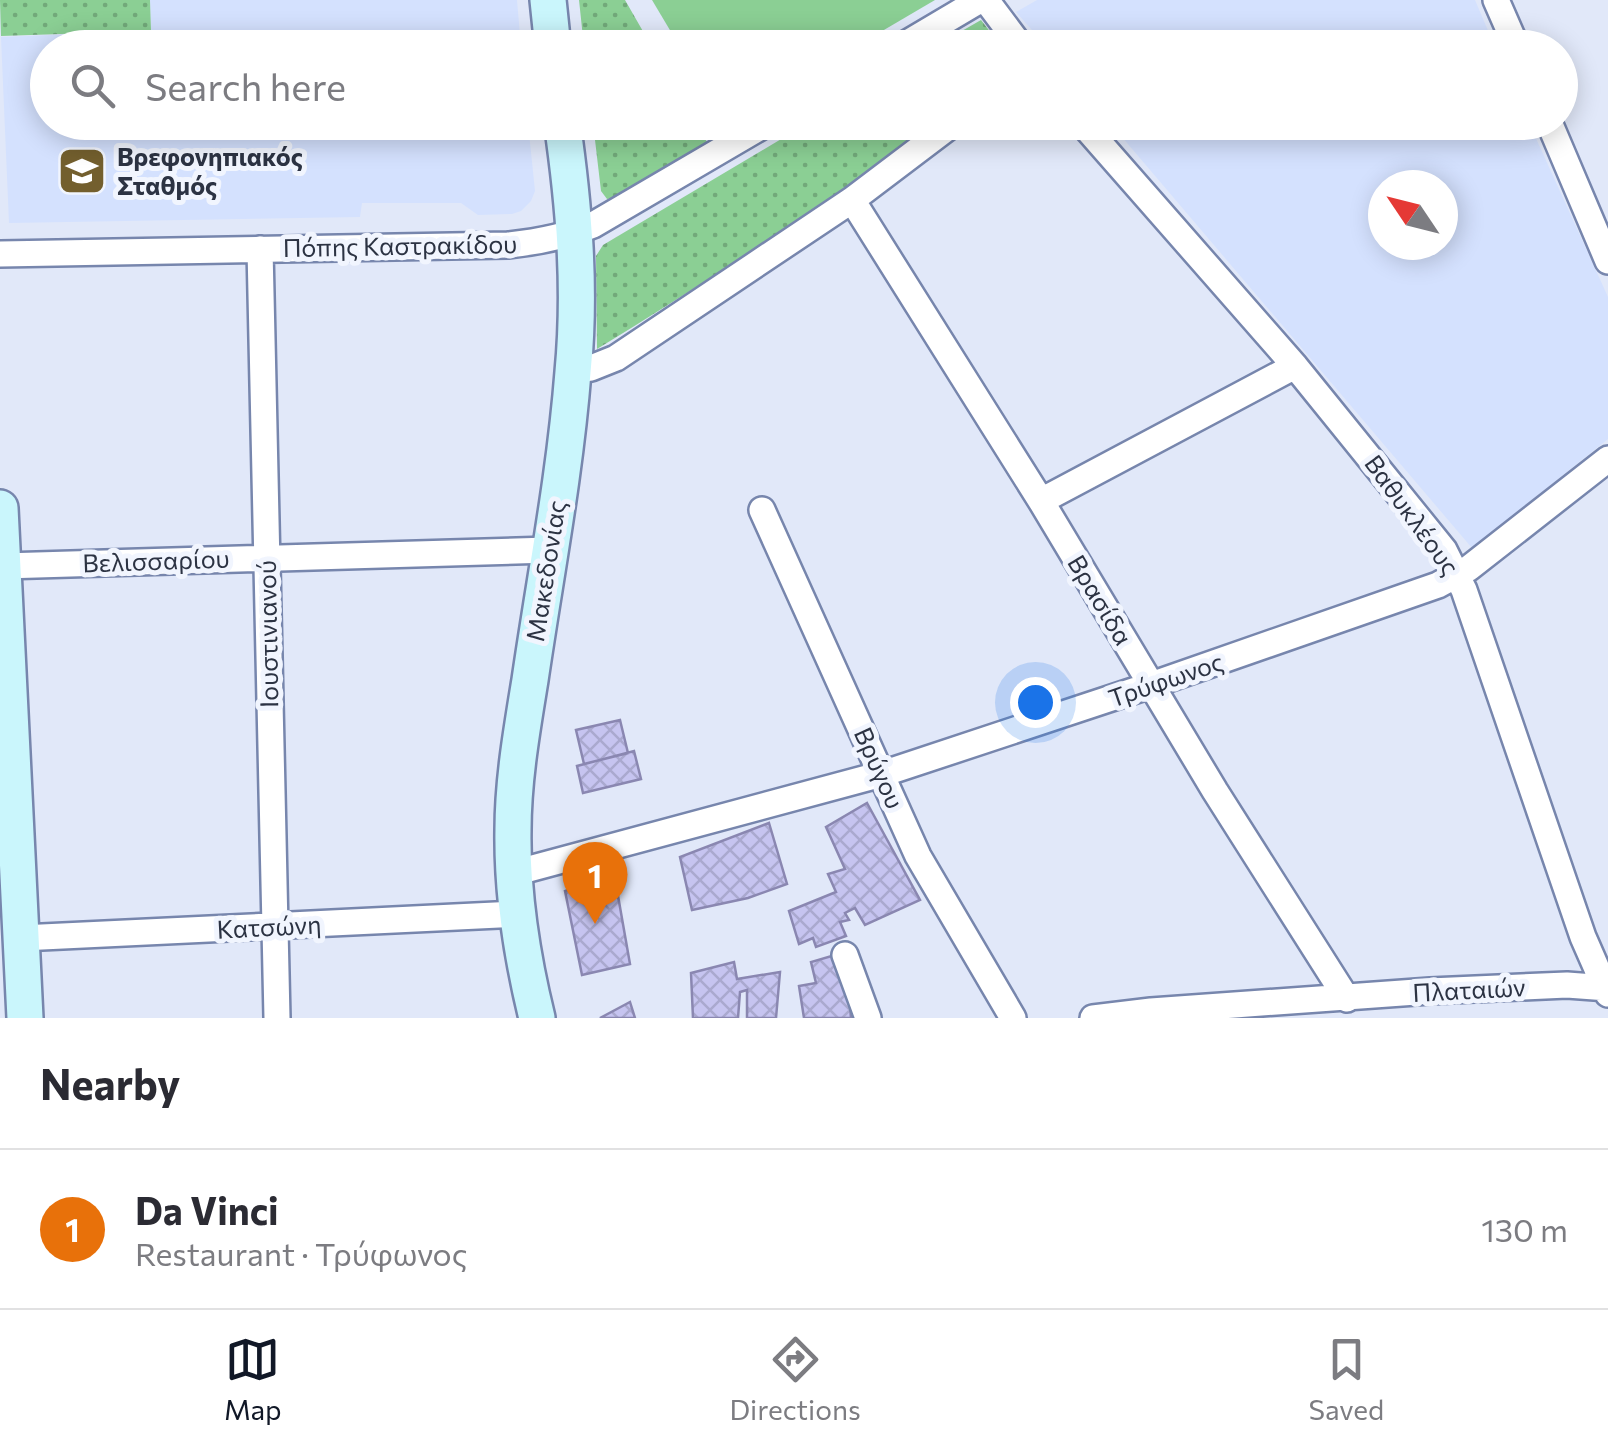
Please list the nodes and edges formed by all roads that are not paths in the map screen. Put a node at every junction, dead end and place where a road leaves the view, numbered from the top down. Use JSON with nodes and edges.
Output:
{"nodes":[{"id":1,"x":548,"y":0,"type":"edge"},
{"id":2,"x":983,"y":0,"type":"edge"},
{"id":3,"x":1496,"y":0,"type":"edge"},
{"id":4,"x":551,"y":30,"type":"edge"},
{"id":5,"x":930,"y":30,"type":"edge"},
{"id":6,"x":1007,"y":30,"type":"edge"},
{"id":7,"x":1509,"y":30,"type":"edge"},
{"id":8,"x":564,"y":140,"type":"edge"},
{"id":9,"x":738,"y":140,"type":"edge"},
{"id":10,"x":931,"y":140,"type":"edge"},
{"id":11,"x":1096,"y":140,"type":"edge"},
{"id":12,"x":1557,"y":140,"type":"edge"},
{"id":13,"x":852,"y":200,"type":"junction"},
{"id":14,"x":576,"y":232,"type":"junction"},
{"id":15,"x":260,"y":250,"type":"junction"},
{"id":16,"x":0,"y":254,"type":"edge"},
{"id":17,"x":1608,"y":261,"type":"edge"},
{"id":18,"x":1295,"y":366,"type":"junction"},
{"id":19,"x":574,"y":370,"type":"junction"},
{"id":20,"x":1608,"y":459,"type":"edge"},
{"id":21,"x":1041,"y":501,"type":"junction"},
{"id":22,"x":0,"y":508,"type":"edge"},
{"id":23,"x":762,"y":510,"type":"dead end"},
{"id":24,"x":549,"y":550,"type":"junction"},
{"id":25,"x":266,"y":558,"type":"junction"},
{"id":26,"x":3,"y":566,"type":"junction"},
{"id":27,"x":1458,"y":575,"type":"junction"},
{"id":28,"x":1151,"y":685,"type":"junction"},
{"id":29,"x":882,"y":774,"type":"junction"},
{"id":30,"x":514,"y":873,"type":"junction"},
{"id":31,"x":518,"y":914,"type":"junction"},
{"id":32,"x":275,"y":926,"type":"junction"},
{"id":33,"x":21,"y":938,"type":"junction"},
{"id":34,"x":845,"y":955,"type":"dead end"},
{"id":35,"x":1601,"y":961,"type":"edge"},
{"id":36,"x":1607,"y":990,"type":"edge"},
{"id":37,"x":1347,"y":999,"type":"junction"},
{"id":38,"x":25,"y":1018,"type":"edge"},
{"id":39,"x":277,"y":1018,"type":"edge"},
{"id":40,"x":536,"y":1018,"type":"edge"},
{"id":41,"x":868,"y":1018,"type":"edge"},
{"id":42,"x":1013,"y":1018,"type":"edge"},
{"id":43,"x":1093,"y":1018,"type":"edge"}],
"edges":[{"from":1,"to":4,"type":"street"},
{"from":2,"to":5,"type":"street"},
{"from":2,"to":6,"type":"street"},
{"from":3,"to":7,"type":"street"},
{"from":8,"to":14,"type":"street","name":"Μακεδονίας"},
{"from":9,"to":14,"type":"street","name":"Πόπης Καστρακίδου"},
{"from":10,"to":13,"type":"street"},
{"from":11,"to":18,"type":"street","name":"Βαθυκλέους"},
{"from":12,"to":17,"type":"street"},
{"from":13,"to":19,"type":"street"},
{"from":13,"to":21,"type":"street","name":"Βρασίδα"},
{"from":14,"to":15,"type":"street","name":"Πόπης Καστρακίδου"},
{"from":14,"to":19,"type":"street","name":"Μακεδονίας"},
{"from":15,"to":16,"type":"street","name":"Πόπης Καστρακίδου"},
{"from":15,"to":25,"type":"street","name":"Ιουστινιανού"},
{"from":18,"to":21,"type":"street"},
{"from":18,"to":27,"type":"street","name":"Βαθυκλέους"},
{"from":19,"to":24,"type":"street","name":"Μακεδονίας"},
{"from":20,"to":27,"type":"street","name":"Τρύφωνος"},
{"from":21,"to":28,"type":"street","name":"Βρασίδα"},
{"from":22,"to":26,"type":"street"},
{"from":23,"to":29,"type":"street","name":"Βρύγου"},
{"from":24,"to":25,"type":"street","name":"Βελισσαρίου"},
{"from":24,"to":30,"type":"street","name":"Μακεδονίας"},
{"from":25,"to":26,"type":"street","name":"Βελισσαρίου"},
{"from":25,"to":32,"type":"street","name":"Ιουστινιανού"},
{"from":26,"to":33,"type":"street"},
{"from":27,"to":28,"type":"street","name":"Τρύφωνος"},
{"from":27,"to":35,"type":"street","name":"Βαθυκλέους"},
{"from":28,"to":29,"type":"street","name":"Τρύφωνος"},
{"from":28,"to":37,"type":"street","name":"Βρασίδα"},
{"from":29,"to":30,"type":"street","name":"Τρύφωνος"},
{"from":29,"to":42,"type":"street","name":"Βρύγου"},
{"from":30,"to":31,"type":"street","name":"Μακεδονίας"},
{"from":31,"to":32,"type":"street","name":"Κατσώνη"},
{"from":31,"to":40,"type":"street","name":"Μακεδονίας"},
{"from":32,"to":33,"type":"street","name":"Κατσώνη"},
{"from":32,"to":39,"type":"street","name":"Ιουστινιανού"},
{"from":33,"to":38,"type":"street"},
{"from":34,"to":41,"type":"street"},
{"from":35,"to":36,"type":"street","name":"Βαθυκλέους"},
{"from":36,"to":37,"type":"street","name":"Πλαταιών"},
{"from":37,"to":43,"type":"street","name":"Πλαταιών"}]}
